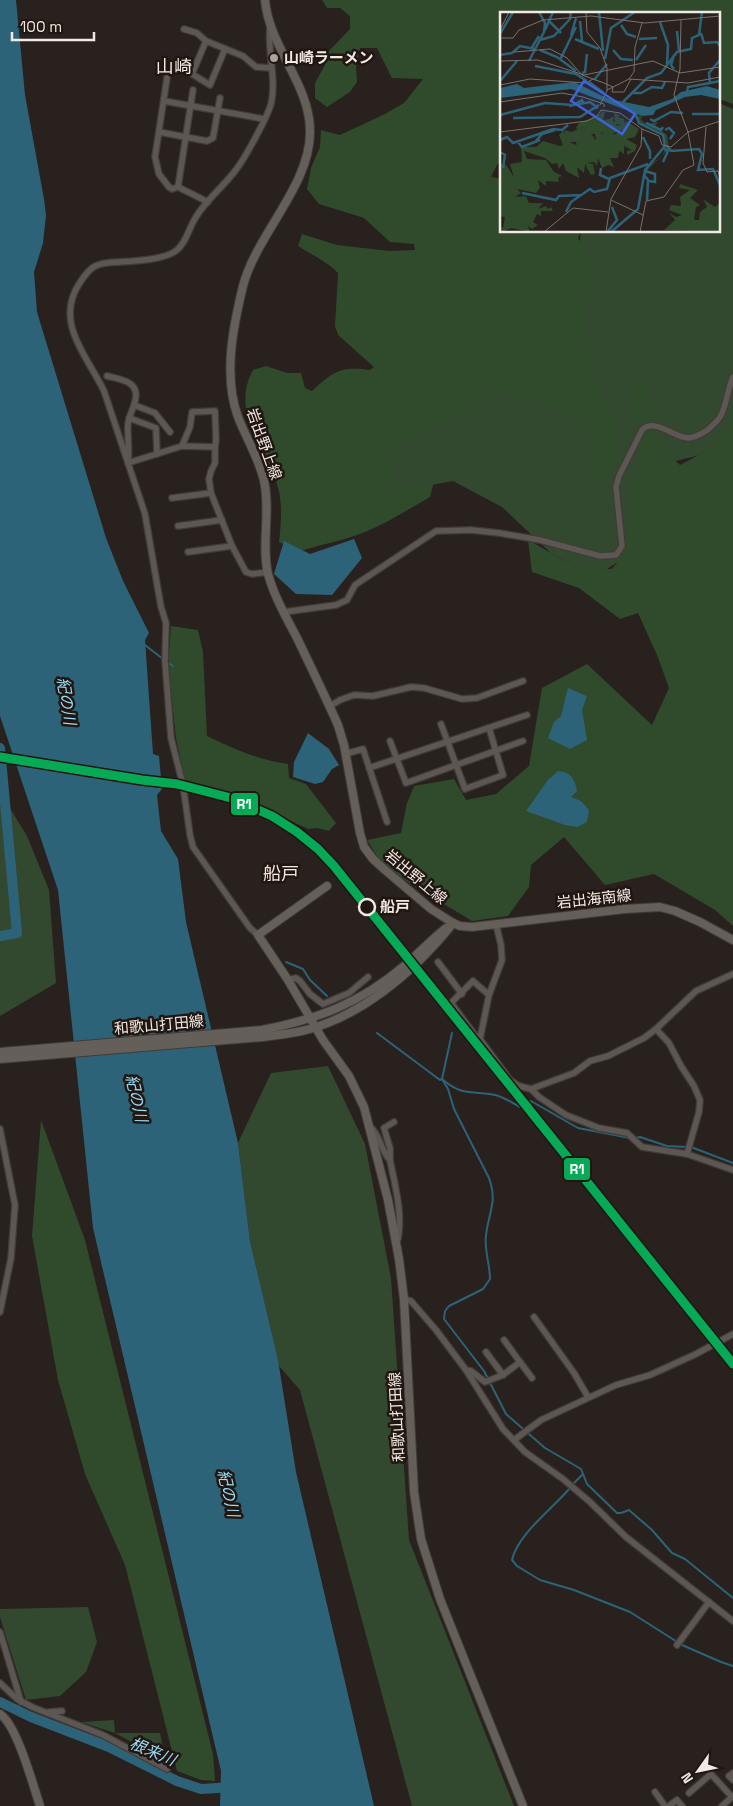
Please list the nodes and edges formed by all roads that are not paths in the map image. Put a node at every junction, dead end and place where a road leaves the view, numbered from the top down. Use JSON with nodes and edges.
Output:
{"nodes":[{"id":1,"x":265,"y":0,"type":"edge"},
{"id":2,"x":270,"y":25,"type":"junction"},
{"id":3,"x":184,"y":29,"type":"dead end"},
{"id":4,"x":206,"y":41,"type":"junction"},
{"id":5,"x":225,"y":49,"type":"junction"},
{"id":6,"x":271,"y":68,"type":"junction"},
{"id":7,"x":167,"y":78,"type":"dead end"},
{"id":8,"x":193,"y":90,"type":"dead end"},
{"id":9,"x":220,"y":98,"type":"dead end"},
{"id":10,"x":164,"y":101,"type":"junction"},
{"id":11,"x":190,"y":106,"type":"junction"},
{"id":12,"x":217,"y":111,"type":"junction"},
{"id":13,"x":264,"y":119,"type":"junction"},
{"id":14,"x":159,"y":132,"type":"junction"},
{"id":15,"x":186,"y":137,"type":"junction"},
{"id":16,"x":178,"y":187,"type":"junction"},
{"id":17,"x":208,"y":202,"type":"junction"},
{"id":18,"x":108,"y":376,"type":"dead end"},
{"id":19,"x":733,"y":377,"type":"edge"},
{"id":20,"x":134,"y":404,"type":"junction"},
{"id":21,"x":129,"y":418,"type":"junction"},
{"id":22,"x":170,"y":432,"type":"dead end"},
{"id":23,"x":182,"y":446,"type":"junction"},
{"id":24,"x":215,"y":447,"type":"junction"},
{"id":25,"x":157,"y":454,"type":"junction"},
{"id":26,"x":128,"y":463,"type":"junction"},
{"id":27,"x":212,"y":493,"type":"junction"},
{"id":28,"x":172,"y":498,"type":"dead end"},
{"id":29,"x":222,"y":520,"type":"junction"},
{"id":30,"x":178,"y":526,"type":"dead end"},
{"id":31,"x":232,"y":546,"type":"junction"},
{"id":32,"x":188,"y":552,"type":"dead end"},
{"id":33,"x":268,"y":572,"type":"junction"},
{"id":34,"x":284,"y":612,"type":"junction"},
{"id":35,"x":523,"y":681,"type":"dead end"},
{"id":36,"x":330,"y":706,"type":"junction"},
{"id":37,"x":527,"y":715,"type":"dead end"},
{"id":38,"x":442,"y":724,"type":"dead end"},
{"id":39,"x":489,"y":728,"type":"junction"},
{"id":40,"x":390,"y":740,"type":"dead end"},
{"id":41,"x":523,"y":741,"type":"dead end"},
{"id":42,"x":448,"y":742,"type":"junction"},
{"id":43,"x":496,"y":750,"type":"junction"},
{"id":44,"x":345,"y":754,"type":"junction"},
{"id":45,"x":397,"y":759,"type":"junction"},
{"id":46,"x":456,"y":765,"type":"junction"},
{"id":47,"x":369,"y":768,"type":"junction"},
{"id":48,"x":387,"y":822,"type":"dead end"},
{"id":49,"x":327,"y":886,"type":"dead end"},
{"id":50,"x":452,"y":923,"type":"junction"},
{"id":51,"x":496,"y":924,"type":"junction"},
{"id":52,"x":258,"y":935,"type":"junction"},
{"id":53,"x":733,"y":940,"type":"edge"},
{"id":54,"x":438,"y":962,"type":"dead end"},
{"id":55,"x":406,"y":969,"type":"junction"},
{"id":56,"x":733,"y":974,"type":"edge"},
{"id":57,"x":368,"y":977,"type":"dead end"},
{"id":58,"x":288,"y":980,"type":"junction"},
{"id":59,"x":462,"y":994,"type":"junction"},
{"id":60,"x":489,"y":995,"type":"junction"},
{"id":61,"x":309,"y":1019,"type":"junction"},
{"id":62,"x":314,"y":1027,"type":"junction"},
{"id":63,"x":656,"y":1029,"type":"junction"},
{"id":64,"x":480,"y":1039,"type":"junction"},
{"id":65,"x":0,"y":1052,"type":"edge"},
{"id":66,"x":0,"y":1059,"type":"edge"},
{"id":67,"x":531,"y":1089,"type":"junction"},
{"id":68,"x":394,"y":1122,"type":"dead end"},
{"id":69,"x":369,"y":1126,"type":"junction"},
{"id":70,"x":0,"y":1129,"type":"edge"},
{"id":71,"x":687,"y":1154,"type":"junction"},
{"id":72,"x":390,"y":1160,"type":"junction"},
{"id":73,"x":733,"y":1170,"type":"edge"},
{"id":74,"x":396,"y":1241,"type":"junction"},
{"id":75,"x":404,"y":1299,"type":"junction"},
{"id":76,"x":0,"y":1312,"type":"edge"},
{"id":77,"x":534,"y":1317,"type":"dead end"},
{"id":78,"x":733,"y":1334,"type":"edge"},
{"id":79,"x":504,"y":1340,"type":"dead end"},
{"id":80,"x":486,"y":1352,"type":"dead end"},
{"id":81,"x":520,"y":1362,"type":"junction"},
{"id":82,"x":466,"y":1370,"type":"junction"},
{"id":83,"x":502,"y":1375,"type":"junction"},
{"id":84,"x":532,"y":1378,"type":"dead end"},
{"id":85,"x":588,"y":1397,"type":"junction"},
{"id":86,"x":517,"y":1438,"type":"junction"},
{"id":87,"x":710,"y":1602,"type":"junction"},
{"id":88,"x":733,"y":1621,"type":"edge"},
{"id":89,"x":0,"y":1632,"type":"edge"},
{"id":90,"x":677,"y":1645,"type":"dead end"},
{"id":91,"x":0,"y":1683,"type":"edge"},
{"id":92,"x":21,"y":1702,"type":"junction"},
{"id":93,"x":62,"y":1711,"type":"dead end"},
{"id":94,"x":47,"y":1712,"type":"junction"},
{"id":95,"x":0,"y":1714,"type":"edge"},
{"id":96,"x":167,"y":1769,"type":"dead end"},
{"id":97,"x":733,"y":1773,"type":"edge"},
{"id":98,"x":733,"y":1780,"type":"edge"},
{"id":99,"x":655,"y":1792,"type":"dead end"},
{"id":100,"x":689,"y":1793,"type":"dead end"},
{"id":101,"x":732,"y":1797,"type":"edge"},
{"id":102,"x":40,"y":1806,"type":"edge"},
{"id":103,"x":523,"y":1806,"type":"edge"},
{"id":104,"x":665,"y":1806,"type":"edge"},
{"id":105,"x":669,"y":1806,"type":"edge"},
{"id":106,"x":682,"y":1806,"type":"edge"},
{"id":107,"x":722,"y":1806,"type":"edge"}],
"edges":[{"from":1,"to":2,"type":"main road","name":"岩出野上線"},
{"from":2,"to":6,"type":"street"},
{"from":2,"to":33,"type":"main road","name":"岩出野上線"},
{"from":3,"to":4,"type":"street"},
{"from":4,"to":5,"type":"street"},
{"from":4,"to":5,"type":"street"},
{"from":5,"to":6,"type":"street"},
{"from":6,"to":13,"type":"street"},
{"from":7,"to":10,"type":"street"},
{"from":8,"to":11,"type":"street"},
{"from":9,"to":12,"type":"street"},
{"from":10,"to":11,"type":"street"},
{"from":10,"to":14,"type":"street"},
{"from":11,"to":12,"type":"street"},
{"from":11,"to":15,"type":"street"},
{"from":12,"to":13,"type":"street"},
{"from":12,"to":15,"type":"street"},
{"from":13,"to":17,"type":"street"},
{"from":14,"to":15,"type":"street"},
{"from":14,"to":16,"type":"street"},
{"from":15,"to":16,"type":"street"},
{"from":16,"to":17,"type":"street"},
{"from":17,"to":26,"type":"street"},
{"from":18,"to":20,"type":"street"},
{"from":19,"to":34,"type":"street"},
{"from":20,"to":21,"type":"street"},
{"from":20,"to":22,"type":"street"},
{"from":21,"to":25,"type":"street"},
{"from":21,"to":26,"type":"street"},
{"from":23,"to":24,"type":"street"},
{"from":23,"to":24,"type":"street"},
{"from":23,"to":25,"type":"street"},
{"from":24,"to":27,"type":"street"},
{"from":25,"to":26,"type":"street"},
{"from":26,"to":52,"type":"street"},
{"from":27,"to":28,"type":"street"},
{"from":27,"to":29,"type":"street"},
{"from":29,"to":30,"type":"street"},
{"from":29,"to":31,"type":"street"},
{"from":31,"to":32,"type":"street"},
{"from":31,"to":33,"type":"street"},
{"from":33,"to":34,"type":"main road","name":"岩出野上線"},
{"from":34,"to":36,"type":"main road","name":"岩出野上線"},
{"from":35,"to":36,"type":"street"},
{"from":36,"to":44,"type":"main road","name":"岩出野上線"},
{"from":37,"to":39,"type":"street"},
{"from":38,"to":42,"type":"street"},
{"from":39,"to":42,"type":"street"},
{"from":39,"to":43,"type":"street"},
{"from":40,"to":45,"type":"street"},
{"from":41,"to":43,"type":"street"},
{"from":42,"to":45,"type":"street"},
{"from":42,"to":46,"type":"street"},
{"from":43,"to":46,"type":"street"},
{"from":43,"to":46,"type":"street"},
{"from":44,"to":47,"type":"street"},
{"from":44,"to":50,"type":"main road","name":"岩出野上線"},
{"from":45,"to":46,"type":"street"},
{"from":45,"to":47,"type":"street"},
{"from":47,"to":48,"type":"street"},
{"from":49,"to":52,"type":"main road"},
{"from":50,"to":51,"type":"main road","name":"岩出海南線"},
{"from":50,"to":55,"type":"main road","name":"岩出野上線"},
{"from":51,"to":53,"type":"main road","name":"岩出海南線"},
{"from":51,"to":60,"type":"street"},
{"from":52,"to":58,"type":"main road"},
{"from":54,"to":59,"type":"street"},
{"from":55,"to":61,"type":"main road","name":"岩出野上線"},
{"from":55,"to":62,"type":"main road","name":"岩出野上線"},
{"from":56,"to":63,"type":"street"},
{"from":57,"to":58,"type":"street"},
{"from":58,"to":61,"type":"main road"},
{"from":59,"to":60,"type":"street"},
{"from":59,"to":64,"type":"street"},
{"from":60,"to":64,"type":"street"},
{"from":61,"to":62,"type":"main road","name":"和歌山打田線"},
{"from":61,"to":65,"type":"main road","name":"和歌山打田線"},
{"from":62,"to":66,"type":"main road","name":"和歌山打田線"},
{"from":62,"to":69,"type":"main road","name":"和歌山打田線"},
{"from":63,"to":67,"type":"street"},
{"from":63,"to":71,"type":"street"},
{"from":64,"to":67,"type":"street"},
{"from":67,"to":71,"type":"street"},
{"from":68,"to":72,"type":"street"},
{"from":69,"to":72,"type":"street"},
{"from":69,"to":74,"type":"main road","name":"和歌山打田線"},
{"from":70,"to":76,"type":"street"},
{"from":71,"to":73,"type":"street"},
{"from":72,"to":74,"type":"street"},
{"from":74,"to":75,"type":"main road","name":"和歌山打田線"},
{"from":75,"to":82,"type":"street"},
{"from":75,"to":103,"type":"main road","name":"和歌山打田線"},
{"from":77,"to":85,"type":"street"},
{"from":78,"to":85,"type":"street"},
{"from":79,"to":81,"type":"street"},
{"from":80,"to":83,"type":"street"},
{"from":81,"to":83,"type":"street"},
{"from":81,"to":84,"type":"street"},
{"from":82,"to":83,"type":"street"},
{"from":82,"to":86,"type":"street"},
{"from":85,"to":86,"type":"street"},
{"from":86,"to":87,"type":"street"},
{"from":87,"to":88,"type":"street"},
{"from":87,"to":90,"type":"street"},
{"from":89,"to":92,"type":"street"},
{"from":91,"to":92,"type":"street"},
{"from":92,"to":94,"type":"street"},
{"from":93,"to":94,"type":"street"},
{"from":94,"to":96,"type":"street"},
{"from":95,"to":102,"type":"main road"},
{"from":97,"to":98,"type":"street"},
{"from":99,"to":104,"type":"street"},
{"from":100,"to":101,"type":"street"},
{"from":101,"to":107,"type":"street"},
{"from":105,"to":106,"type":"street"}]}
